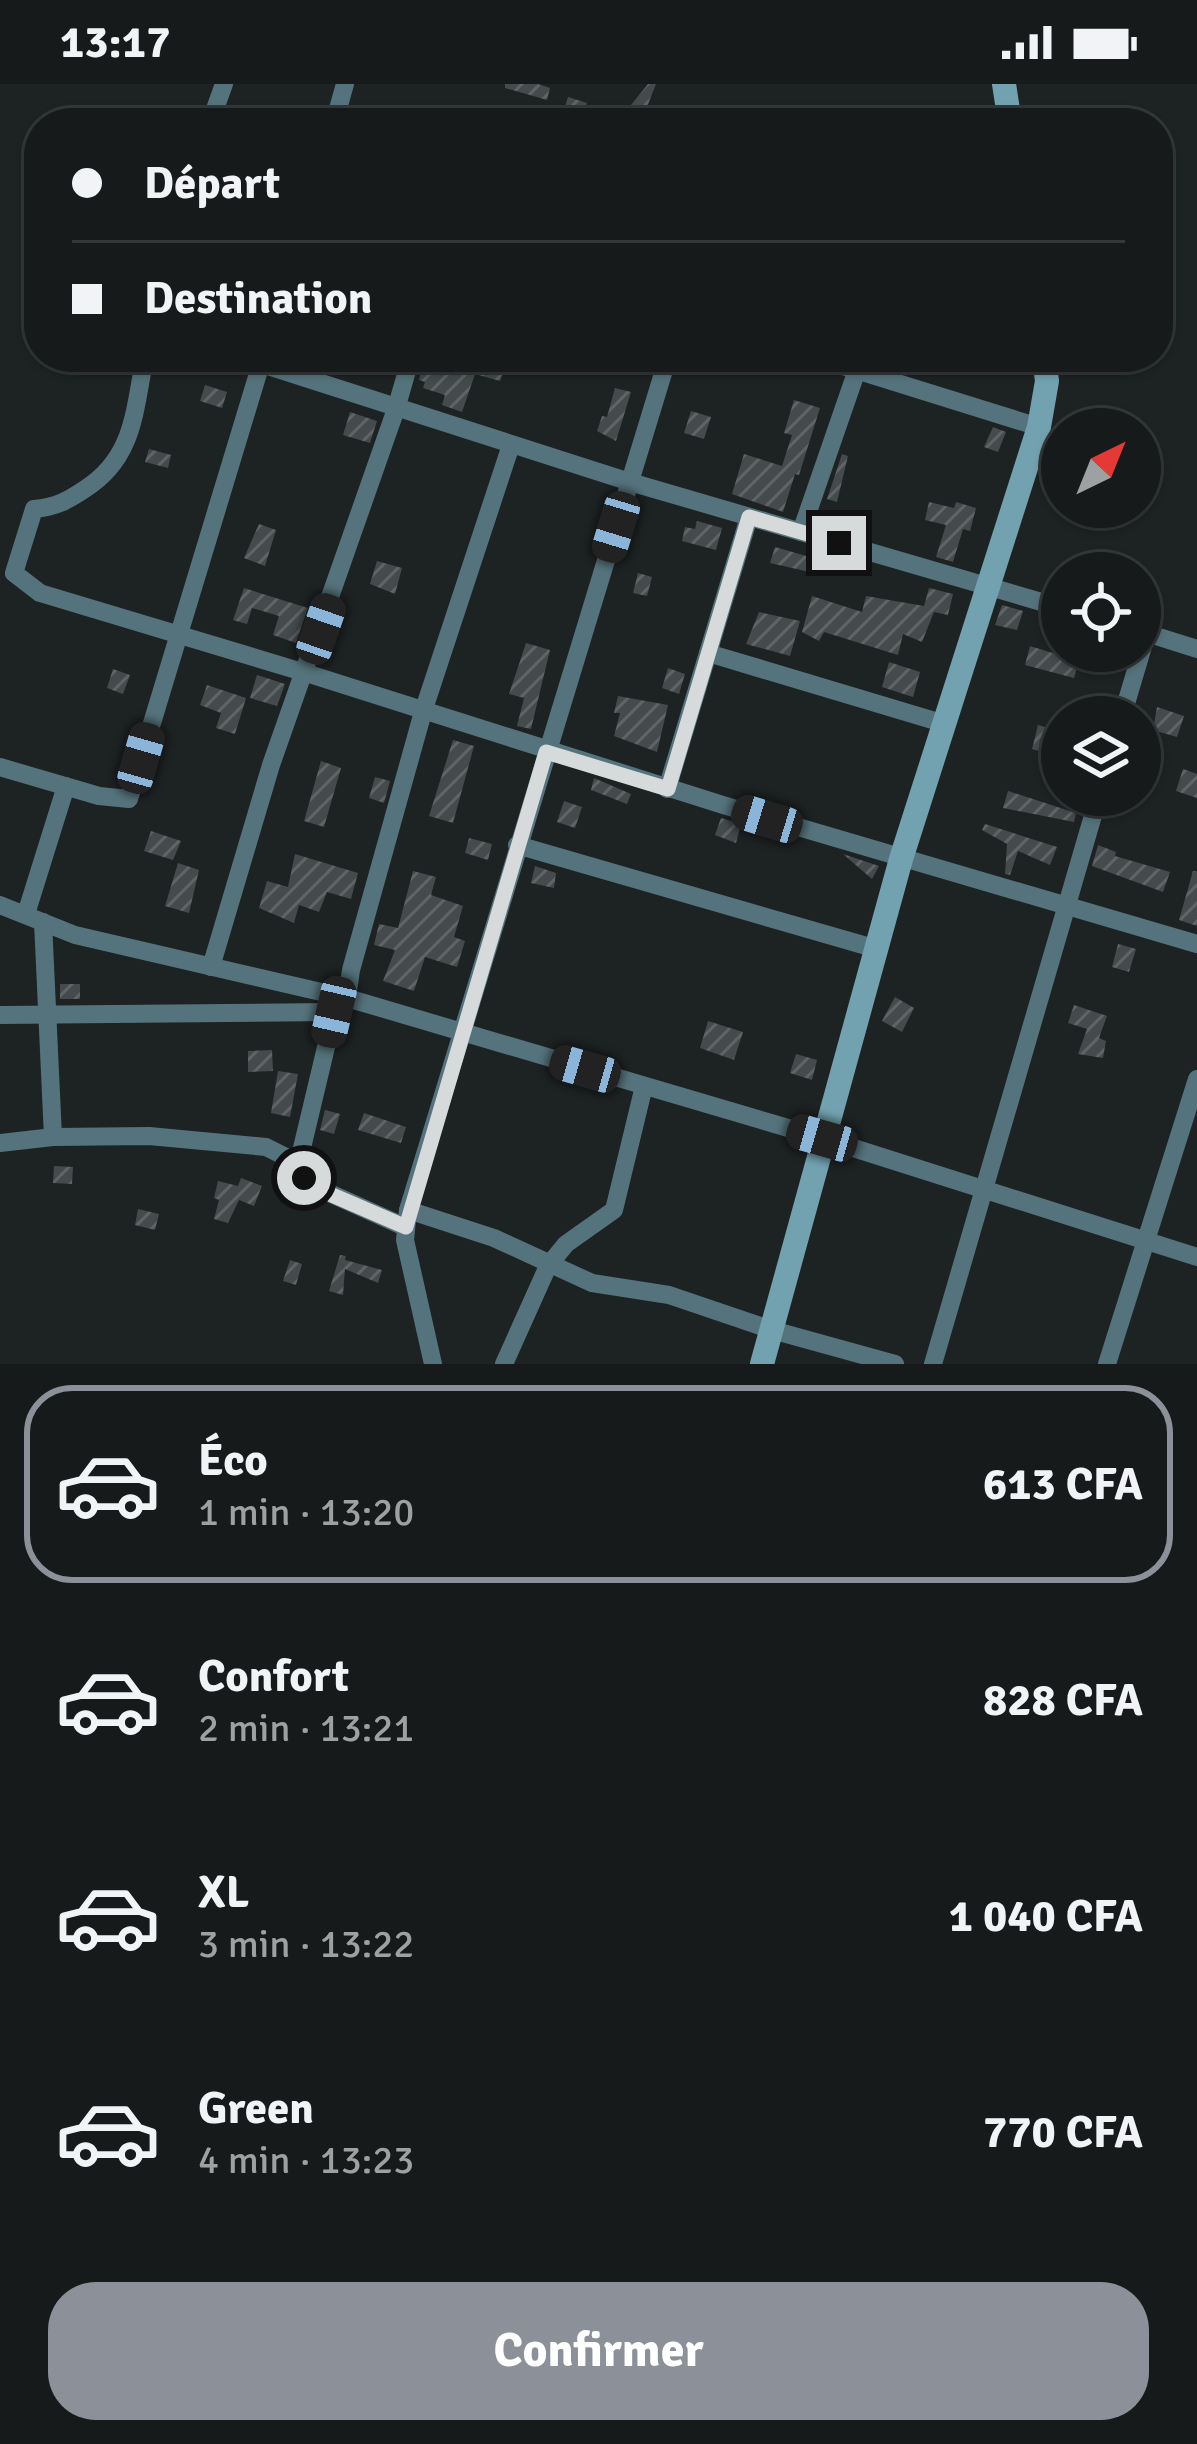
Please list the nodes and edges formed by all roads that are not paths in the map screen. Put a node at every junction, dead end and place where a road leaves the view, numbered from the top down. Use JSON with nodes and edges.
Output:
{"nodes":[{"id":1,"x":142,"y":372,"type":"edge"},
{"id":2,"x":258,"y":372,"type":"edge"},
{"id":3,"x":295,"y":372,"type":"edge"},
{"id":4,"x":407,"y":372,"type":"edge"},
{"id":5,"x":663,"y":372,"type":"edge"},
{"id":6,"x":855,"y":372,"type":"edge"},
{"id":7,"x":862,"y":372,"type":"edge"},
{"id":8,"x":1046,"y":372,"type":"edge"},
{"id":9,"x":396,"y":409,"type":"junction"},
{"id":10,"x":1040,"y":428,"type":"junction"},
{"id":11,"x":511,"y":445,"type":"junction"},
{"id":12,"x":630,"y":482,"type":"junction"},
{"id":13,"x":749,"y":517,"type":"junction"},
{"id":14,"x":801,"y":532,"type":"junction"},
{"id":15,"x":989,"y":587,"type":"junction"},
{"id":16,"x":1041,"y":602,"type":"edge"},
{"id":17,"x":177,"y":633,"type":"junction"},
{"id":18,"x":1161,"y":637,"type":"edge"},
{"id":19,"x":1197,"y":649,"type":"edge"},
{"id":20,"x":708,"y":653,"type":"junction"},
{"id":21,"x":305,"y":673,"type":"junction"},
{"id":22,"x":423,"y":712,"type":"junction"},
{"id":23,"x":942,"y":723,"type":"junction"},
{"id":24,"x":546,"y":752,"type":"junction"},
{"id":25,"x":0,"y":767,"type":"edge"},
{"id":26,"x":66,"y":786,"type":"junction"},
{"id":27,"x":668,"y":789,"type":"junction"},
{"id":28,"x":1094,"y":816,"type":"edge"},
{"id":29,"x":517,"y":844,"type":"junction"},
{"id":30,"x":902,"y":860,"type":"junction"},
{"id":31,"x":0,"y":905,"type":"edge"},
{"id":32,"x":1066,"y":906,"type":"junction"},
{"id":33,"x":34,"y":918,"type":"junction"},
{"id":34,"x":1197,"y":944,"type":"edge"},
{"id":35,"x":877,"y":950,"type":"junction"},
{"id":36,"x":211,"y":967,"type":"junction"},
{"id":37,"x":340,"y":1002,"type":"junction"},
{"id":38,"x":45,"y":1012,"type":"junction"},
{"id":39,"x":0,"y":1015,"type":"edge"},
{"id":40,"x":460,"y":1033,"type":"junction"},
{"id":41,"x":1197,"y":1079,"type":"edge"},
{"id":42,"x":644,"y":1086,"type":"junction"},
{"id":43,"x":53,"y":1137,"type":"junction"},
{"id":44,"x":822,"y":1138,"type":"junction"},
{"id":45,"x":0,"y":1143,"type":"edge"},
{"id":46,"x":297,"y":1169,"type":"junction"},
{"id":47,"x":984,"y":1191,"type":"junction"},
{"id":48,"x":407,"y":1218,"type":"junction"},
{"id":49,"x":1147,"y":1241,"type":"junction"},
{"id":50,"x":1197,"y":1257,"type":"edge"},
{"id":51,"x":548,"y":1265,"type":"junction"},
{"id":52,"x":772,"y":1330,"type":"junction"},
{"id":53,"x":433,"y":1364,"type":"edge"},
{"id":54,"x":504,"y":1364,"type":"edge"},
{"id":55,"x":762,"y":1364,"type":"edge"},
{"id":56,"x":895,"y":1364,"type":"edge"},
{"id":57,"x":933,"y":1364,"type":"edge"},
{"id":58,"x":1107,"y":1364,"type":"edge"}],
"edges":[{"from":1,"to":17,"type":"street"},
{"from":2,"to":17,"type":"street"},
{"from":3,"to":9,"type":"street"},
{"from":4,"to":9,"type":"street"},
{"from":5,"to":12,"type":"street"},
{"from":6,"to":14,"type":"street"},
{"from":7,"to":10,"type":"street"},
{"from":8,"to":10,"type":"main road"},
{"from":9,"to":11,"type":"street"},
{"from":9,"to":21,"type":"street"},
{"from":10,"to":15,"type":"main road"},
{"from":11,"to":12,"type":"street"},
{"from":11,"to":22,"type":"street"},
{"from":12,"to":13,"type":"street"},
{"from":12,"to":24,"type":"street"},
{"from":13,"to":14,"type":"street"},
{"from":13,"to":20,"type":"street"},
{"from":14,"to":15,"type":"street"},
{"from":15,"to":16,"type":"street"},
{"from":15,"to":23,"type":"main road"},
{"from":17,"to":21,"type":"street"},
{"from":17,"to":26,"type":"street"},
{"from":18,"to":19,"type":"street"},
{"from":20,"to":23,"type":"street"},
{"from":20,"to":27,"type":"street"},
{"from":21,"to":22,"type":"street"},
{"from":21,"to":36,"type":"street"},
{"from":22,"to":24,"type":"street"},
{"from":22,"to":37,"type":"street"},
{"from":23,"to":30,"type":"main road"},
{"from":24,"to":27,"type":"street"},
{"from":24,"to":29,"type":"street"},
{"from":25,"to":26,"type":"street"},
{"from":26,"to":33,"type":"street"},
{"from":27,"to":30,"type":"street"},
{"from":28,"to":32,"type":"street"},
{"from":29,"to":35,"type":"street"},
{"from":29,"to":40,"type":"street"},
{"from":30,"to":32,"type":"street"},
{"from":30,"to":35,"type":"main road"},
{"from":31,"to":33,"type":"street"},
{"from":32,"to":34,"type":"street"},
{"from":32,"to":47,"type":"street"},
{"from":33,"to":36,"type":"street"},
{"from":33,"to":38,"type":"street"},
{"from":35,"to":44,"type":"main road"},
{"from":36,"to":37,"type":"street"},
{"from":37,"to":38,"type":"street"},
{"from":37,"to":40,"type":"street"},
{"from":37,"to":46,"type":"street"},
{"from":38,"to":39,"type":"street"},
{"from":38,"to":43,"type":"street"},
{"from":40,"to":42,"type":"street"},
{"from":40,"to":48,"type":"street"},
{"from":41,"to":49,"type":"street"},
{"from":42,"to":44,"type":"street"},
{"from":42,"to":51,"type":"street"},
{"from":43,"to":45,"type":"street"},
{"from":43,"to":46,"type":"street"},
{"from":44,"to":47,"type":"street"},
{"from":44,"to":52,"type":"main road"},
{"from":46,"to":48,"type":"street"},
{"from":47,"to":49,"type":"street"},
{"from":47,"to":57,"type":"street"},
{"from":48,"to":51,"type":"street"},
{"from":48,"to":53,"type":"street"},
{"from":49,"to":50,"type":"street"},
{"from":49,"to":58,"type":"street"},
{"from":51,"to":52,"type":"street"},
{"from":51,"to":54,"type":"street"},
{"from":52,"to":55,"type":"main road"},
{"from":52,"to":56,"type":"street"}]}
